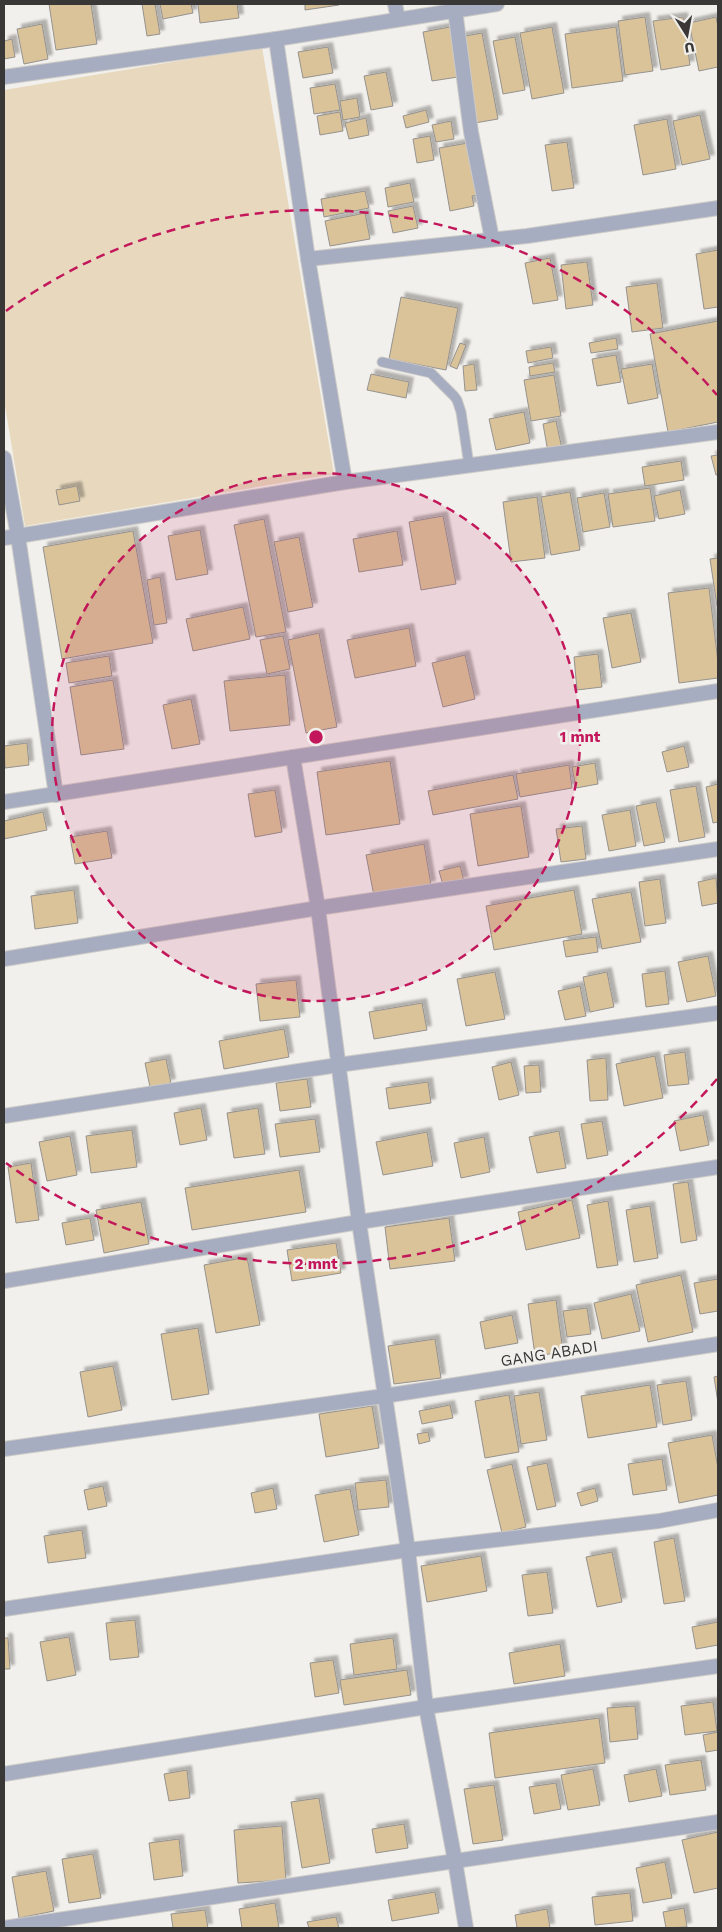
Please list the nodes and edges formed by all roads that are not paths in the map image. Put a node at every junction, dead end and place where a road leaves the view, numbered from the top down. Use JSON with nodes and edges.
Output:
{"nodes":[{"id":1,"x":395,"y":4,"type":"edge"},
{"id":2,"x":489,"y":4,"type":"edge"},
{"id":3,"x":455,"y":10,"type":"junction"},
{"id":4,"x":398,"y":19,"type":"junction"},
{"id":5,"x":276,"y":39,"type":"junction"},
{"id":6,"x":4,"y":77,"type":"edge"},
{"id":7,"x":718,"y":208,"type":"edge"},
{"id":8,"x":492,"y":239,"type":"junction"},
{"id":9,"x":308,"y":258,"type":"junction"},
{"id":10,"x":382,"y":362,"type":"dead end"},
{"id":11,"x":718,"y":432,"type":"edge"},
{"id":12,"x":4,"y":458,"type":"edge"},
{"id":13,"x":469,"y":465,"type":"junction"},
{"id":14,"x":345,"y":482,"type":"junction"},
{"id":15,"x":18,"y":536,"type":"junction"},
{"id":16,"x":4,"y":538,"type":"edge"},
{"id":17,"x":718,"y":691,"type":"edge"},
{"id":18,"x":293,"y":756,"type":"junction"},
{"id":19,"x":56,"y":795,"type":"junction"},
{"id":20,"x":4,"y":802,"type":"edge"},
{"id":21,"x":718,"y":848,"type":"edge"},
{"id":22,"x":318,"y":908,"type":"junction"},
{"id":23,"x":4,"y":959,"type":"edge"},
{"id":24,"x":718,"y":1012,"type":"edge"},
{"id":25,"x":338,"y":1065,"type":"junction"},
{"id":26,"x":4,"y":1116,"type":"edge"},
{"id":27,"x":718,"y":1167,"type":"edge"},
{"id":28,"x":359,"y":1222,"type":"junction"},
{"id":29,"x":4,"y":1281,"type":"edge"},
{"id":30,"x":718,"y":1344,"type":"edge"},
{"id":31,"x":384,"y":1396,"type":"junction"},
{"id":32,"x":4,"y":1450,"type":"edge"},
{"id":33,"x":718,"y":1510,"type":"edge"},
{"id":34,"x":408,"y":1550,"type":"junction"},
{"id":35,"x":4,"y":1609,"type":"edge"},
{"id":36,"x":718,"y":1666,"type":"edge"},
{"id":37,"x":426,"y":1706,"type":"junction"},
{"id":38,"x":4,"y":1774,"type":"edge"},
{"id":39,"x":718,"y":1822,"type":"edge"},
{"id":40,"x":456,"y":1861,"type":"junction"},
{"id":41,"x":4,"y":1928,"type":"edge"},
{"id":42,"x":466,"y":1928,"type":"edge"}],
"edges":[{"from":1,"to":4,"type":"street"},
{"from":2,"to":3,"type":"street"},
{"from":3,"to":4,"type":"street"},
{"from":3,"to":8,"type":"street"},
{"from":4,"to":5,"type":"street"},
{"from":5,"to":6,"type":"street"},
{"from":5,"to":9,"type":"street"},
{"from":7,"to":8,"type":"street"},
{"from":8,"to":9,"type":"street"},
{"from":9,"to":14,"type":"street"},
{"from":10,"to":13,"type":"lane"},
{"from":11,"to":13,"type":"street"},
{"from":12,"to":15,"type":"street"},
{"from":13,"to":14,"type":"street"},
{"from":14,"to":15,"type":"street"},
{"from":15,"to":16,"type":"street"},
{"from":15,"to":19,"type":"street"},
{"from":17,"to":18,"type":"street"},
{"from":18,"to":19,"type":"street"},
{"from":18,"to":22,"type":"street"},
{"from":19,"to":20,"type":"street"},
{"from":21,"to":22,"type":"street"},
{"from":22,"to":23,"type":"street"},
{"from":22,"to":25,"type":"street"},
{"from":24,"to":25,"type":"street"},
{"from":25,"to":26,"type":"street"},
{"from":25,"to":28,"type":"street"},
{"from":27,"to":28,"type":"street"},
{"from":28,"to":29,"type":"street"},
{"from":28,"to":31,"type":"street"},
{"from":30,"to":31,"type":"street","name":"GANG ABADI"},
{"from":31,"to":32,"type":"street","name":"GANG ABADI"},
{"from":31,"to":34,"type":"street"},
{"from":33,"to":34,"type":"street"},
{"from":34,"to":35,"type":"street"},
{"from":34,"to":37,"type":"street"},
{"from":36,"to":37,"type":"street"},
{"from":37,"to":38,"type":"street"},
{"from":37,"to":40,"type":"street"},
{"from":39,"to":40,"type":"street"},
{"from":40,"to":41,"type":"street"},
{"from":40,"to":42,"type":"street"}]}
